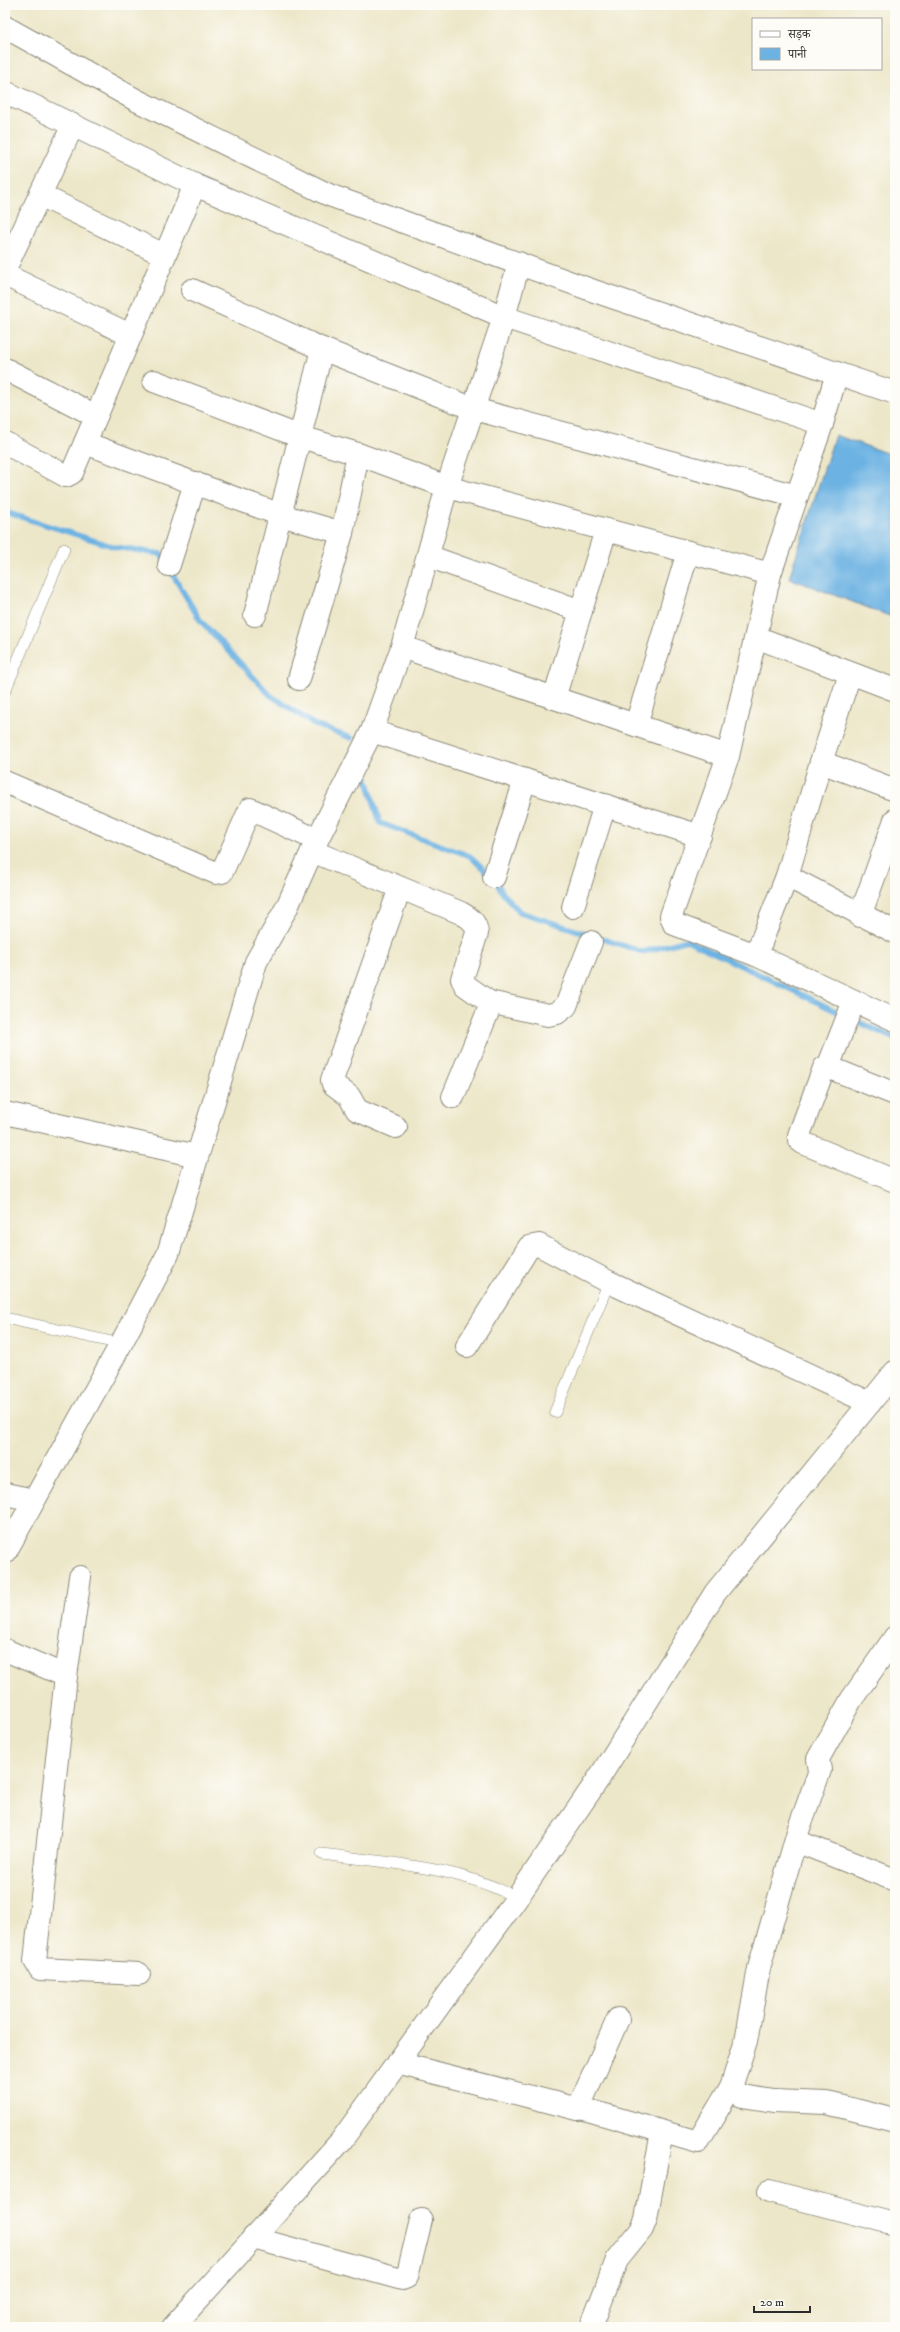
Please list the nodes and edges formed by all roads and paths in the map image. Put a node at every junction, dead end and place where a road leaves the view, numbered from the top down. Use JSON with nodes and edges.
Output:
{"nodes":[{"id":1,"x":5,"y":27,"type":"edge"},
{"id":2,"x":5,"y":92,"type":"edge"},
{"id":3,"x":73,"y":125,"type":"junction"},
{"id":4,"x":195,"y":185,"type":"junction"},
{"id":5,"x":40,"y":194,"type":"junction"},
{"id":6,"x":164,"y":255,"type":"junction"},
{"id":7,"x":519,"y":263,"type":"junction"},
{"id":8,"x":5,"y":269,"type":"edge"},
{"id":9,"x":5,"y":274,"type":"edge"},
{"id":10,"x":192,"y":290,"type":"dead end"},
{"id":11,"x":504,"y":317,"type":"junction"},
{"id":12,"x":130,"y":335,"type":"junction"},
{"id":13,"x":322,"y":349,"type":"junction"},
{"id":14,"x":5,"y":369,"type":"edge"},
{"id":15,"x":837,"y":373,"type":"junction"},
{"id":16,"x":154,"y":380,"type":"dead end"},
{"id":17,"x":895,"y":393,"type":"edge"},
{"id":18,"x":474,"y":409,"type":"junction"},
{"id":19,"x":96,"y":416,"type":"junction"},
{"id":20,"x":822,"y":424,"type":"junction"},
{"id":21,"x":301,"y":437,"type":"junction"},
{"id":22,"x":5,"y":443,"type":"edge"},
{"id":23,"x":85,"y":443,"type":"junction"},
{"id":24,"x":358,"y":454,"type":"junction"},
{"id":25,"x":195,"y":483,"type":"junction"},
{"id":26,"x":447,"y":487,"type":"junction"},
{"id":27,"x":797,"y":496,"type":"junction"},
{"id":28,"x":282,"y":515,"type":"junction"},
{"id":29,"x":606,"y":530,"type":"junction"},
{"id":30,"x":342,"y":533,"type":"junction"},
{"id":31,"x":64,"y":550,"type":"dead end"},
{"id":32,"x":688,"y":552,"type":"junction"},
{"id":33,"x":428,"y":556,"type":"junction"},
{"id":34,"x":169,"y":565,"type":"dead end"},
{"id":35,"x":770,"y":574,"type":"junction"},
{"id":36,"x":581,"y":611,"type":"junction"},
{"id":37,"x":255,"y":615,"type":"dead end"},
{"id":38,"x":756,"y":637,"type":"junction"},
{"id":39,"x":402,"y":647,"type":"junction"},
{"id":40,"x":850,"y":674,"type":"junction"},
{"id":41,"x":299,"y":679,"type":"dead end"},
{"id":42,"x":895,"y":690,"type":"edge"},
{"id":43,"x":5,"y":691,"type":"edge"},
{"id":44,"x":554,"y":698,"type":"junction"},
{"id":45,"x":636,"y":725,"type":"junction"},
{"id":46,"x":372,"y":731,"type":"junction"},
{"id":47,"x":728,"y":756,"type":"junction"},
{"id":48,"x":821,"y":762,"type":"junction"},
{"id":49,"x":525,"y":780,"type":"junction"},
{"id":50,"x":5,"y":782,"type":"edge"},
{"id":51,"x":895,"y":790,"type":"edge"},
{"id":52,"x":605,"y":805,"type":"junction"},
{"id":53,"x":895,"y":820,"type":"edge"},
{"id":54,"x":700,"y":836,"type":"junction"},
{"id":55,"x":314,"y":845,"type":"junction"},
{"id":56,"x":494,"y":876,"type":"dead end"},
{"id":57,"x":787,"y":876,"type":"junction"},
{"id":58,"x":400,"y":888,"type":"junction"},
{"id":59,"x":573,"y":906,"type":"dead end"},
{"id":60,"x":860,"y":916,"type":"junction"},
{"id":61,"x":895,"y":932,"type":"edge"},
{"id":62,"x":591,"y":942,"type":"dead end"},
{"id":63,"x":756,"y":955,"type":"junction"},
{"id":64,"x":489,"y":1002,"type":"junction"},
{"id":65,"x":850,"y":1011,"type":"junction"},
{"id":66,"x":895,"y":1020,"type":"edge"},
{"id":67,"x":828,"y":1066,"type":"junction"},
{"id":68,"x":895,"y":1094,"type":"edge"},
{"id":69,"x":453,"y":1096,"type":"dead end"},
{"id":70,"x":5,"y":1113,"type":"edge"},
{"id":71,"x":396,"y":1127,"type":"dead end"},
{"id":72,"x":197,"y":1156,"type":"junction"},
{"id":73,"x":895,"y":1181,"type":"edge"},
{"id":74,"x":609,"y":1282,"type":"junction"},
{"id":75,"x":5,"y":1318,"type":"edge"},
{"id":76,"x":121,"y":1344,"type":"junction"},
{"id":77,"x":467,"y":1346,"type":"dead end"},
{"id":78,"x":895,"y":1372,"type":"edge"},
{"id":79,"x":870,"y":1404,"type":"junction"},
{"id":80,"x":555,"y":1412,"type":"dead end"},
{"id":81,"x":5,"y":1494,"type":"edge"},
{"id":82,"x":34,"y":1500,"type":"junction"},
{"id":83,"x":5,"y":1553,"type":"edge"},
{"id":84,"x":80,"y":1577,"type":"dead end"},
{"id":85,"x":895,"y":1637,"type":"edge"},
{"id":86,"x":5,"y":1650,"type":"edge"},
{"id":87,"x":66,"y":1676,"type":"junction"},
{"id":88,"x":796,"y":1841,"type":"junction"},
{"id":89,"x":322,"y":1854,"type":"dead end"},
{"id":90,"x":895,"y":1880,"type":"edge"},
{"id":91,"x":517,"y":1898,"type":"junction"},
{"id":92,"x":139,"y":1974,"type":"dead end"},
{"id":93,"x":618,"y":2019,"type":"dead end"},
{"id":94,"x":396,"y":2063,"type":"junction"},
{"id":95,"x":731,"y":2087,"type":"junction"},
{"id":96,"x":580,"y":2108,"type":"junction"},
{"id":97,"x":895,"y":2120,"type":"edge"},
{"id":98,"x":662,"y":2132,"type":"junction"},
{"id":99,"x":769,"y":2191,"type":"dead end"},
{"id":100,"x":421,"y":2220,"type":"dead end"},
{"id":101,"x":895,"y":2224,"type":"edge"},
{"id":102,"x":253,"y":2238,"type":"junction"},
{"id":103,"x":178,"y":2325,"type":"edge"},
{"id":104,"x":591,"y":2327,"type":"edge"}],
"edges":[{"from":1,"to":7,"type":"street"},
{"from":2,"to":3,"type":"street"},
{"from":3,"to":4,"type":"street"},
{"from":3,"to":5,"type":"street"},
{"from":4,"to":6,"type":"street"},
{"from":4,"to":11,"type":"street"},
{"from":5,"to":6,"type":"street"},
{"from":5,"to":8,"type":"street"},
{"from":6,"to":12,"type":"street"},
{"from":7,"to":11,"type":"street"},
{"from":7,"to":15,"type":"street"},
{"from":9,"to":12,"type":"street"},
{"from":10,"to":13,"type":"street"},
{"from":11,"to":18,"type":"street"},
{"from":11,"to":20,"type":"street"},
{"from":12,"to":19,"type":"street"},
{"from":13,"to":18,"type":"street"},
{"from":13,"to":21,"type":"street"},
{"from":14,"to":19,"type":"street"},
{"from":15,"to":17,"type":"street"},
{"from":15,"to":20,"type":"street"},
{"from":16,"to":21,"type":"street"},
{"from":18,"to":26,"type":"street"},
{"from":18,"to":27,"type":"street"},
{"from":19,"to":23,"type":"street"},
{"from":20,"to":27,"type":"street"},
{"from":21,"to":24,"type":"street"},
{"from":21,"to":28,"type":"street"},
{"from":22,"to":23,"type":"street"},
{"from":23,"to":25,"type":"street"},
{"from":24,"to":26,"type":"street"},
{"from":24,"to":30,"type":"street"},
{"from":25,"to":28,"type":"street"},
{"from":25,"to":34,"type":"street"},
{"from":26,"to":29,"type":"street"},
{"from":26,"to":33,"type":"street"},
{"from":27,"to":35,"type":"street"},
{"from":28,"to":30,"type":"street"},
{"from":28,"to":37,"type":"street"},
{"from":29,"to":32,"type":"street"},
{"from":29,"to":36,"type":"street"},
{"from":30,"to":41,"type":"street"},
{"from":31,"to":43,"type":"lane"},
{"from":32,"to":35,"type":"street"},
{"from":32,"to":45,"type":"street"},
{"from":33,"to":36,"type":"street"},
{"from":33,"to":39,"type":"street"},
{"from":35,"to":38,"type":"street"},
{"from":36,"to":44,"type":"street"},
{"from":38,"to":40,"type":"street"},
{"from":38,"to":47,"type":"street"},
{"from":39,"to":44,"type":"street"},
{"from":39,"to":46,"type":"street"},
{"from":40,"to":42,"type":"street"},
{"from":40,"to":48,"type":"street"},
{"from":44,"to":45,"type":"street"},
{"from":45,"to":47,"type":"street"},
{"from":46,"to":49,"type":"street"},
{"from":46,"to":55,"type":"street"},
{"from":47,"to":54,"type":"street"},
{"from":48,"to":51,"type":"street"},
{"from":48,"to":57,"type":"street"},
{"from":49,"to":52,"type":"street"},
{"from":49,"to":56,"type":"street"},
{"from":50,"to":55,"type":"street"},
{"from":52,"to":54,"type":"street"},
{"from":52,"to":59,"type":"street"},
{"from":53,"to":60,"type":"street"},
{"from":54,"to":63,"type":"street"},
{"from":55,"to":58,"type":"street"},
{"from":55,"to":72,"type":"street"},
{"from":57,"to":60,"type":"street"},
{"from":57,"to":63,"type":"street"},
{"from":58,"to":64,"type":"street"},
{"from":58,"to":71,"type":"street"},
{"from":60,"to":61,"type":"street"},
{"from":62,"to":64,"type":"street"},
{"from":63,"to":65,"type":"street"},
{"from":64,"to":69,"type":"street"},
{"from":65,"to":66,"type":"street"},
{"from":65,"to":67,"type":"street"},
{"from":67,"to":68,"type":"street"},
{"from":67,"to":73,"type":"street"},
{"from":70,"to":72,"type":"street"},
{"from":72,"to":76,"type":"street"},
{"from":74,"to":77,"type":"street"},
{"from":74,"to":79,"type":"street"},
{"from":74,"to":80,"type":"lane"},
{"from":75,"to":76,"type":"lane"},
{"from":76,"to":82,"type":"street"},
{"from":78,"to":79,"type":"street"},
{"from":79,"to":91,"type":"street"},
{"from":81,"to":82,"type":"street"},
{"from":82,"to":83,"type":"street"},
{"from":84,"to":87,"type":"street"},
{"from":85,"to":88,"type":"street"},
{"from":86,"to":87,"type":"street"},
{"from":87,"to":92,"type":"street"},
{"from":88,"to":90,"type":"street"},
{"from":88,"to":95,"type":"street"},
{"from":89,"to":91,"type":"lane"},
{"from":91,"to":94,"type":"street"},
{"from":93,"to":96,"type":"street"},
{"from":94,"to":96,"type":"street"},
{"from":94,"to":102,"type":"street"},
{"from":95,"to":97,"type":"street"},
{"from":95,"to":98,"type":"street"},
{"from":96,"to":98,"type":"street"},
{"from":98,"to":104,"type":"street"},
{"from":99,"to":101,"type":"street"},
{"from":100,"to":102,"type":"street"},
{"from":102,"to":103,"type":"street"}]}
